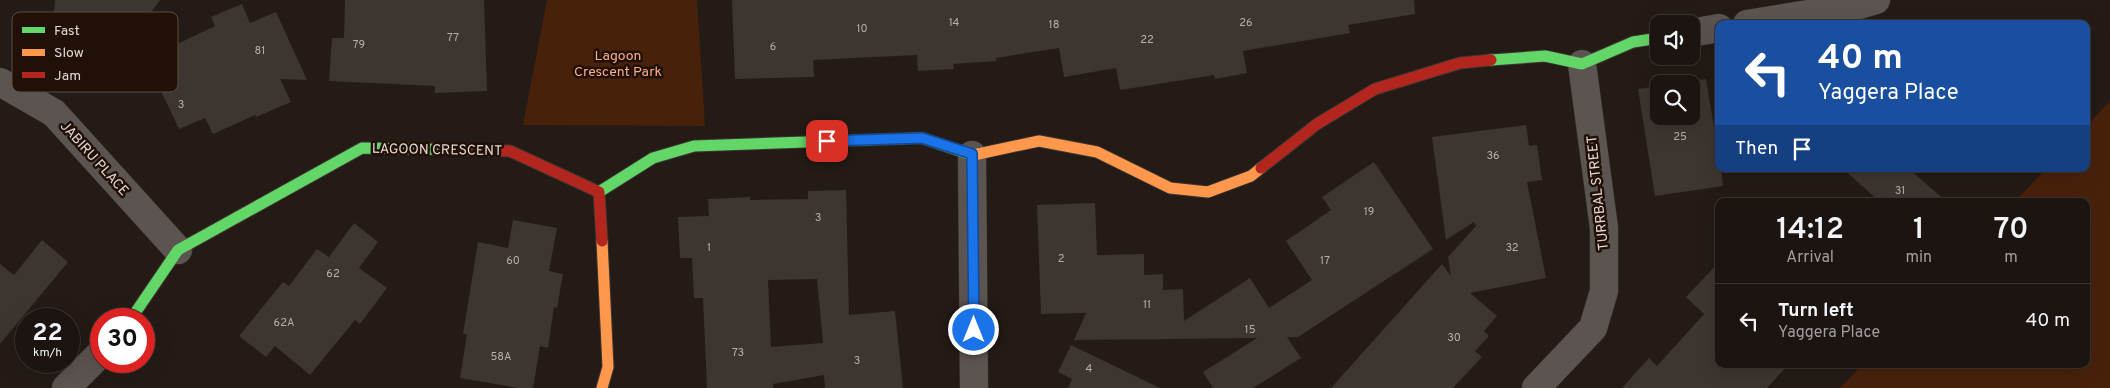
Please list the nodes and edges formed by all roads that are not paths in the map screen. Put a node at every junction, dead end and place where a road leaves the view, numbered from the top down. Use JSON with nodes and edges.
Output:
{"nodes":[{"id":1,"x":1876,"y":0,"type":"edge"},
{"id":2,"x":1772,"y":20,"type":"edge"},
{"id":3,"x":1715,"y":29,"type":"edge"},
{"id":4,"x":1700,"y":31,"type":"edge"},
{"id":5,"x":1650,"y":39,"type":"edge"},
{"id":6,"x":1582,"y":64,"type":"junction"},
{"id":7,"x":0,"y":82,"type":"edge"},
{"id":8,"x":12,"y":89,"type":"edge"},
{"id":9,"x":17,"y":92,"type":"edge"},
{"id":10,"x":972,"y":154,"type":"junction"},
{"id":11,"x":599,"y":192,"type":"junction"},
{"id":12,"x":178,"y":250,"type":"junction"},
{"id":13,"x":138,"y":308,"type":"edge"},
{"id":14,"x":90,"y":364,"type":"edge"},
{"id":15,"x":66,"y":388,"type":"edge"},
{"id":16,"x":602,"y":388,"type":"edge"},
{"id":17,"x":974,"y":388,"type":"edge"},
{"id":18,"x":1536,"y":388,"type":"edge"}],
"edges":[{"from":1,"to":2,"type":"street"},
{"from":3,"to":4,"type":"street"},
{"from":5,"to":6,"type":"street"},
{"from":6,"to":10,"type":"street"},
{"from":6,"to":18,"type":"street","name":"TURRBAL STREET"},
{"from":7,"to":8,"type":"street","name":"JABIRU PLACE"},
{"from":9,"to":12,"type":"street","name":"JABIRU PLACE"},
{"from":10,"to":11,"type":"street"},
{"from":10,"to":17,"type":"street"},
{"from":11,"to":12,"type":"street","name":"LAGOON CRESCENT"},
{"from":11,"to":16,"type":"street"},
{"from":12,"to":13,"type":"street","name":"LAGOON CRESCENT"},
{"from":14,"to":15,"type":"street"}]}
